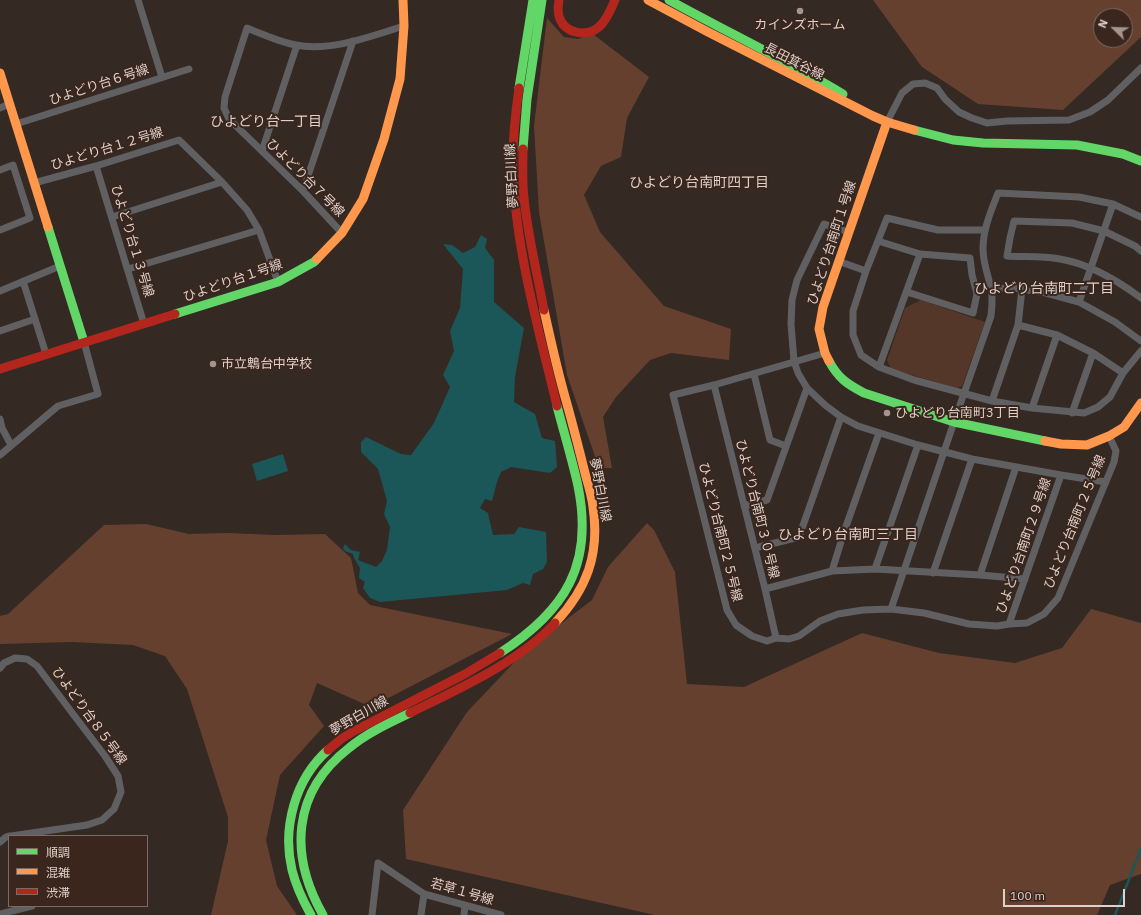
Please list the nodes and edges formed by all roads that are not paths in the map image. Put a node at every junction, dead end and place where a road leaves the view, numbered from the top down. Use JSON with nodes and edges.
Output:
{"nodes":[{"id":1,"x":138,"y":0,"type":"edge"},
{"id":2,"x":403,"y":0,"type":"edge"},
{"id":3,"x":533,"y":0,"type":"edge"},
{"id":4,"x":542,"y":0,"type":"edge"},
{"id":5,"x":559,"y":0,"type":"edge"},
{"id":6,"x":615,"y":0,"type":"edge"},
{"id":7,"x":649,"y":0,"type":"edge"},
{"id":8,"x":669,"y":0,"type":"edge"},
{"id":9,"x":680,"y":0,"type":"edge"},
{"id":10,"x":714,"y":25,"type":"junction"},
{"id":11,"x":404,"y":26,"type":"junction"},
{"id":12,"x":353,"y":41,"type":"junction"},
{"id":13,"x":297,"y":45,"type":"junction"},
{"id":14,"x":1141,"y":68,"type":"edge"},
{"id":15,"x":189,"y":69,"type":"dead end"},
{"id":16,"x":0,"y":74,"type":"edge"},
{"id":17,"x":162,"y":77,"type":"junction"},
{"id":18,"x":9,"y":104,"type":"junction"},
{"id":19,"x":0,"y":108,"type":"edge"},
{"id":20,"x":887,"y":122,"type":"junction"},
{"id":21,"x":16,"y":124,"type":"junction"},
{"id":22,"x":262,"y":151,"type":"junction"},
{"id":23,"x":1141,"y":161,"type":"edge"},
{"id":24,"x":96,"y":166,"type":"junction"},
{"id":25,"x":0,"y":170,"type":"edge"},
{"id":26,"x":222,"y":182,"type":"junction"},
{"id":27,"x":34,"y":183,"type":"junction"},
{"id":28,"x":303,"y":191,"type":"junction"},
{"id":29,"x":1113,"y":204,"type":"junction"},
{"id":30,"x":112,"y":217,"type":"junction"},
{"id":31,"x":1141,"y":217,"type":"edge"},
{"id":32,"x":0,"y":230,"type":"edge"},
{"id":33,"x":259,"y":230,"type":"junction"},
{"id":34,"x":984,"y":230,"type":"junction"},
{"id":35,"x":1104,"y":231,"type":"junction"},
{"id":36,"x":848,"y":232,"type":"junction"},
{"id":37,"x":342,"y":233,"type":"junction"},
{"id":38,"x":878,"y":241,"type":"junction"},
{"id":39,"x":1141,"y":251,"type":"edge"},
{"id":40,"x":920,"y":254,"type":"junction"},
{"id":41,"x":838,"y":261,"type":"junction"},
{"id":42,"x":60,"y":266,"type":"junction"},
{"id":43,"x":1092,"y":268,"type":"junction"},
{"id":44,"x":128,"y":269,"type":"junction"},
{"id":45,"x":866,"y":272,"type":"junction"},
{"id":46,"x":24,"y":282,"type":"junction"},
{"id":47,"x":278,"y":282,"type":"junction"},
{"id":48,"x":992,"y":289,"type":"junction"},
{"id":49,"x":1022,"y":289,"type":"junction"},
{"id":50,"x":0,"y":291,"type":"edge"},
{"id":51,"x":906,"y":292,"type":"junction"},
{"id":52,"x":1141,"y":298,"type":"edge"},
{"id":53,"x":1079,"y":302,"type":"junction"},
{"id":54,"x":35,"y":319,"type":"junction"},
{"id":55,"x":144,"y":324,"type":"junction"},
{"id":56,"x":1018,"y":326,"type":"junction"},
{"id":57,"x":0,"y":331,"type":"edge"},
{"id":58,"x":1057,"y":336,"type":"junction"},
{"id":59,"x":1141,"y":341,"type":"edge"},
{"id":60,"x":84,"y":342,"type":"junction"},
{"id":61,"x":1141,"y":351,"type":"edge"},
{"id":62,"x":1093,"y":352,"type":"junction"},
{"id":63,"x":825,"y":353,"type":"junction"},
{"id":64,"x":46,"y":354,"type":"junction"},
{"id":65,"x":794,"y":361,"type":"junction"},
{"id":66,"x":879,"y":367,"type":"junction"},
{"id":67,"x":0,"y":369,"type":"edge"},
{"id":68,"x":1123,"y":373,"type":"junction"},
{"id":69,"x":754,"y":374,"type":"junction"},
{"id":70,"x":714,"y":385,"type":"junction"},
{"id":71,"x":807,"y":388,"type":"junction"},
{"id":72,"x":964,"y":394,"type":"junction"},
{"id":73,"x":992,"y":401,"type":"junction"},
{"id":74,"x":1141,"y":403,"type":"edge"},
{"id":75,"x":1032,"y":408,"type":"junction"},
{"id":76,"x":1072,"y":413,"type":"junction"},
{"id":77,"x":841,"y":417,"type":"junction"},
{"id":78,"x":0,"y":419,"type":"edge"},
{"id":79,"x":954,"y":422,"type":"junction"},
{"id":80,"x":1,"y":428,"type":"edge"},
{"id":81,"x":879,"y":433,"type":"junction"},
{"id":82,"x":1109,"y":436,"type":"junction"},
{"id":83,"x":11,"y":445,"type":"junction"},
{"id":84,"x":918,"y":445,"type":"junction"},
{"id":85,"x":786,"y":446,"type":"junction"},
{"id":86,"x":945,"y":452,"type":"junction"},
{"id":87,"x":0,"y":455,"type":"edge"},
{"id":88,"x":972,"y":459,"type":"junction"},
{"id":89,"x":1016,"y":467,"type":"junction"},
{"id":90,"x":1061,"y":475,"type":"junction"},
{"id":91,"x":1106,"y":482,"type":"junction"},
{"id":92,"x":744,"y":506,"type":"junction"},
{"id":93,"x":755,"y":548,"type":"junction"},
{"id":94,"x":875,"y":569,"type":"junction"},
{"id":95,"x":904,"y":571,"type":"junction"},
{"id":96,"x":832,"y":572,"type":"junction"},
{"id":97,"x":933,"y":572,"type":"junction"},
{"id":98,"x":980,"y":575,"type":"junction"},
{"id":99,"x":1025,"y":579,"type":"junction"},
{"id":100,"x":765,"y":589,"type":"junction"},
{"id":101,"x":891,"y":609,"type":"junction"},
{"id":102,"x":1009,"y":624,"type":"junction"},
{"id":103,"x":776,"y":638,"type":"junction"},
{"id":104,"x":0,"y":668,"type":"edge"},
{"id":105,"x":17,"y":835,"type":"edge"},
{"id":106,"x":424,"y":894,"type":"junction"},
{"id":107,"x":465,"y":906,"type":"junction"},
{"id":108,"x":28,"y":907,"type":"edge"},
{"id":109,"x":0,"y":914,"type":"edge"},
{"id":110,"x":311,"y":915,"type":"edge"},
{"id":111,"x":323,"y":915,"type":"edge"},
{"id":112,"x":372,"y":915,"type":"edge"},
{"id":113,"x":422,"y":915,"type":"edge"},
{"id":114,"x":464,"y":915,"type":"edge"},
{"id":115,"x":502,"y":915,"type":"edge"}],
"edges":[{"from":1,"to":17,"type":"street"},
{"from":2,"to":11,"type":"street","name":"ひよどり台１号線"},
{"from":3,"to":110,"type":"street","name":"夢野白川線"},
{"from":4,"to":111,"type":"street","name":"夢野白川線"},
{"from":5,"to":6,"type":"street"},
{"from":7,"to":20,"type":"street","name":"長田箕谷線"},
{"from":8,"to":10,"type":"street","name":"長田箕谷線"},
{"from":9,"to":10,"type":"street"},
{"from":10,"to":20,"type":"street","name":"長田箕谷線"},
{"from":11,"to":12,"type":"street","name":"ひよどり台７号線"},
{"from":11,"to":37,"type":"street","name":"ひよどり台１号線"},
{"from":12,"to":13,"type":"street","name":"ひよどり台７号線"},
{"from":12,"to":28,"type":"street"},
{"from":13,"to":22,"type":"street"},
{"from":13,"to":22,"type":"street","name":"ひよどり台７号線"},
{"from":14,"to":20,"type":"street"},
{"from":15,"to":17,"type":"street","name":"ひよどり台６号線"},
{"from":16,"to":18,"type":"street"},
{"from":17,"to":21,"type":"street","name":"ひよどり台６号線"},
{"from":18,"to":19,"type":"street"},
{"from":18,"to":21,"type":"street"},
{"from":20,"to":23,"type":"street","name":"長田箕谷線"},
{"from":20,"to":36,"type":"street","name":"ひよどり台南町１号線"},
{"from":21,"to":27,"type":"street"},
{"from":22,"to":28,"type":"street","name":"ひよどり台７号線"},
{"from":24,"to":26,"type":"street","name":"ひよどり台１２号線"},
{"from":24,"to":27,"type":"street","name":"ひよどり台１２号線"},
{"from":24,"to":30,"type":"street","name":"ひよどり台１３号線"},
{"from":25,"to":32,"type":"street"},
{"from":26,"to":30,"type":"street"},
{"from":26,"to":33,"type":"street","name":"ひよどり台１２号線"},
{"from":27,"to":42,"type":"street"},
{"from":28,"to":37,"type":"street","name":"ひよどり台７号線"},
{"from":29,"to":31,"type":"street"},
{"from":29,"to":34,"type":"street"},
{"from":29,"to":35,"type":"street"},
{"from":30,"to":44,"type":"street","name":"ひよどり台１３号線"},
{"from":33,"to":44,"type":"street"},
{"from":33,"to":47,"type":"street","name":"ひよどり台１２号線"},
{"from":34,"to":38,"type":"street"},
{"from":34,"to":48,"type":"street"},
{"from":35,"to":39,"type":"street"},
{"from":35,"to":43,"type":"street"},
{"from":35,"to":43,"type":"street"},
{"from":36,"to":41,"type":"street","name":"ひよどり台南町１号線"},
{"from":36,"to":65,"type":"street"},
{"from":37,"to":47,"type":"street","name":"ひよどり台１号線"},
{"from":38,"to":40,"type":"street"},
{"from":38,"to":45,"type":"street"},
{"from":40,"to":51,"type":"street"},
{"from":40,"to":51,"type":"street"},
{"from":41,"to":45,"type":"street"},
{"from":41,"to":63,"type":"street","name":"ひよどり台南町１号線"},
{"from":42,"to":46,"type":"street"},
{"from":42,"to":60,"type":"street"},
{"from":43,"to":52,"type":"street"},
{"from":43,"to":53,"type":"street"},
{"from":44,"to":55,"type":"street","name":"ひよどり台１３号線"},
{"from":45,"to":66,"type":"street"},
{"from":46,"to":50,"type":"street"},
{"from":46,"to":54,"type":"street"},
{"from":47,"to":55,"type":"street","name":"ひよどり台１号線"},
{"from":48,"to":49,"type":"street"},
{"from":48,"to":72,"type":"street"},
{"from":49,"to":53,"type":"street"},
{"from":49,"to":56,"type":"street"},
{"from":51,"to":66,"type":"street"},
{"from":53,"to":59,"type":"street"},
{"from":54,"to":57,"type":"street"},
{"from":54,"to":64,"type":"street"},
{"from":55,"to":60,"type":"street","name":"ひよどり台１号線"},
{"from":56,"to":58,"type":"street"},
{"from":56,"to":73,"type":"street"},
{"from":58,"to":62,"type":"street"},
{"from":58,"to":75,"type":"street"},
{"from":60,"to":64,"type":"street","name":"ひよどり台１号線"},
{"from":60,"to":83,"type":"street"},
{"from":61,"to":68,"type":"street"},
{"from":62,"to":68,"type":"street"},
{"from":62,"to":76,"type":"street"},
{"from":63,"to":65,"type":"street","name":"ひよどり台南町２５号線"},
{"from":63,"to":79,"type":"street","name":"ひよどり台南町１号線"},
{"from":64,"to":67,"type":"street","name":"ひよどり台１号線"},
{"from":65,"to":69,"type":"street","name":"ひよどり台南町２５号線"},
{"from":65,"to":71,"type":"street"},
{"from":66,"to":72,"type":"street"},
{"from":68,"to":76,"type":"street"},
{"from":69,"to":70,"type":"street","name":"ひよどり台南町２５号線"},
{"from":69,"to":85,"type":"street"},
{"from":70,"to":92,"type":"street","name":"ひよどり台南町３０号線"},
{"from":70,"to":103,"type":"street","name":"ひよどり台南町２５号線"},
{"from":71,"to":77,"type":"street"},
{"from":71,"to":85,"type":"street"},
{"from":72,"to":73,"type":"street"},
{"from":72,"to":79,"type":"street"},
{"from":73,"to":75,"type":"street"},
{"from":74,"to":82,"type":"street","name":"ひよどり台南町１号線"},
{"from":75,"to":76,"type":"street"},
{"from":77,"to":81,"type":"street"},
{"from":77,"to":93,"type":"street"},
{"from":78,"to":80,"type":"street"},
{"from":79,"to":82,"type":"street","name":"ひよどり台南町１号線"},
{"from":79,"to":86,"type":"street"},
{"from":80,"to":83,"type":"street"},
{"from":81,"to":84,"type":"street"},
{"from":81,"to":96,"type":"street"},
{"from":82,"to":91,"type":"street","name":"ひよどり台南町２５号線"},
{"from":83,"to":87,"type":"street"},
{"from":84,"to":86,"type":"street"},
{"from":84,"to":94,"type":"street"},
{"from":85,"to":92,"type":"street"},
{"from":86,"to":88,"type":"street"},
{"from":86,"to":95,"type":"street"},
{"from":88,"to":89,"type":"street"},
{"from":88,"to":97,"type":"street"},
{"from":89,"to":90,"type":"street"},
{"from":89,"to":98,"type":"street"},
{"from":90,"to":91,"type":"street"},
{"from":90,"to":99,"type":"street","name":"ひよどり台南町２９号線"},
{"from":91,"to":102,"type":"street","name":"ひよどり台南町２５号線"},
{"from":92,"to":93,"type":"street","name":"ひよどり台南町３０号線"},
{"from":93,"to":100,"type":"street","name":"ひよどり台南町３０号線"},
{"from":94,"to":95,"type":"street"},
{"from":94,"to":96,"type":"street"},
{"from":95,"to":97,"type":"street"},
{"from":95,"to":101,"type":"street"},
{"from":96,"to":100,"type":"street"},
{"from":97,"to":98,"type":"street"},
{"from":98,"to":99,"type":"street"},
{"from":99,"to":102,"type":"street","name":"ひよどり台南町２９号線"},
{"from":100,"to":103,"type":"street","name":"ひよどり台南町３０号線"},
{"from":101,"to":102,"type":"street","name":"ひよどり台南町２５号線"},
{"from":101,"to":103,"type":"street","name":"ひよどり台南町２５号線"},
{"from":104,"to":105,"type":"street","name":"ひよどり台８５号線"},
{"from":106,"to":107,"type":"street","name":"若草１号線"},
{"from":106,"to":112,"type":"street","name":"若草１号線"},
{"from":106,"to":113,"type":"street"},
{"from":107,"to":114,"type":"street"},
{"from":107,"to":115,"type":"street","name":"若草１号線"},
{"from":108,"to":109,"type":"street"}]}
